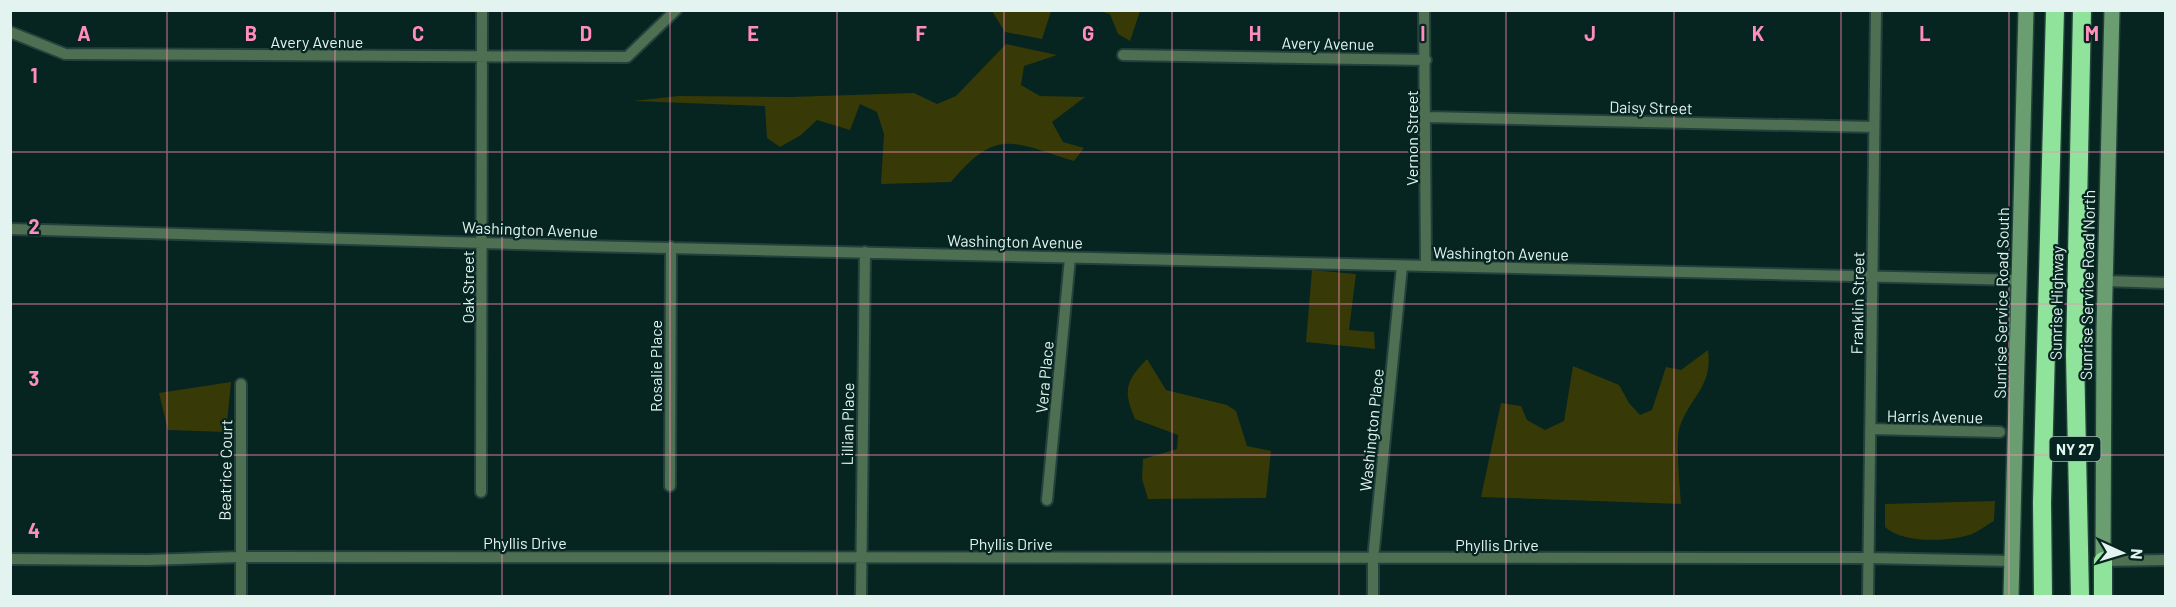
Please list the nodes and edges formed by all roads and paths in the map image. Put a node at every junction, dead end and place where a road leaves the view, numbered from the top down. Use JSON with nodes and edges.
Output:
{"nodes":[{"id":1,"x":482,"y":10,"type":"edge"},
{"id":2,"x":676,"y":10,"type":"edge"},
{"id":3,"x":1424,"y":10,"type":"edge"},
{"id":4,"x":1876,"y":10,"type":"edge"},
{"id":5,"x":2026,"y":10,"type":"edge"},
{"id":6,"x":2055,"y":10,"type":"edge"},
{"id":7,"x":2082,"y":10,"type":"edge"},
{"id":8,"x":2112,"y":10,"type":"edge"},
{"id":9,"x":10,"y":32,"type":"edge"},
{"id":10,"x":1123,"y":55,"type":"dead end"},
{"id":11,"x":483,"y":57,"type":"junction"},
{"id":12,"x":1426,"y":60,"type":"junction"},
{"id":13,"x":1426,"y":117,"type":"junction"},
{"id":14,"x":1874,"y":127,"type":"junction"},
{"id":15,"x":10,"y":229,"type":"edge"},
{"id":16,"x":483,"y":242,"type":"junction"},
{"id":17,"x":671,"y":247,"type":"junction"},
{"id":18,"x":865,"y":252,"type":"junction"},
{"id":19,"x":1070,"y":258,"type":"junction"},
{"id":20,"x":1402,"y":266,"type":"junction"},
{"id":21,"x":1426,"y":266,"type":"junction"},
{"id":22,"x":1873,"y":275,"type":"junction"},
{"id":23,"x":2019,"y":280,"type":"junction"},
{"id":24,"x":2105,"y":281,"type":"junction"},
{"id":25,"x":2166,"y":283,"type":"edge"},
{"id":26,"x":241,"y":384,"type":"dead end"},
{"id":27,"x":1870,"y":429,"type":"junction"},
{"id":28,"x":2000,"y":432,"type":"dead end"},
{"id":29,"x":670,"y":486,"type":"dead end"},
{"id":30,"x":481,"y":492,"type":"dead end"},
{"id":31,"x":1047,"y":500,"type":"dead end"},
{"id":32,"x":239,"y":557,"type":"junction"},
{"id":33,"x":861,"y":558,"type":"junction"},
{"id":34,"x":1868,"y":558,"type":"junction"},
{"id":35,"x":10,"y":559,"type":"edge"},
{"id":36,"x":1373,"y":559,"type":"junction"},
{"id":37,"x":2166,"y":560,"type":"edge"},
{"id":38,"x":2012,"y":561,"type":"junction"},
{"id":39,"x":2103,"y":561,"type":"junction"},
{"id":40,"x":241,"y":597,"type":"edge"},
{"id":41,"x":861,"y":597,"type":"edge"},
{"id":42,"x":1373,"y":597,"type":"edge"},
{"id":43,"x":1868,"y":597,"type":"edge"},
{"id":44,"x":2011,"y":597,"type":"edge"},
{"id":45,"x":2042,"y":597,"type":"edge"},
{"id":46,"x":2080,"y":597,"type":"edge"},
{"id":47,"x":2103,"y":597,"type":"edge"}],
"edges":[{"from":1,"to":11,"type":"street","name":"Oak Street"},
{"from":2,"to":11,"type":"street","name":"Avery Avenue"},
{"from":3,"to":12,"type":"street","name":"Vernon Street"},
{"from":4,"to":14,"type":"street","name":"Franklin Street"},
{"from":5,"to":23,"type":"main road","name":"Sunrise Service Road South"},
{"from":6,"to":45,"type":"highway","name":"Sunrise Highway","number":"NY 27"},
{"from":7,"to":46,"type":"highway","name":"Sunrise Highway","number":"NY 27"},
{"from":8,"to":24,"type":"main road","name":"Sunrise Service Road North"},
{"from":9,"to":11,"type":"street","name":"Avery Avenue"},
{"from":10,"to":12,"type":"street","name":"Avery Avenue"},
{"from":11,"to":16,"type":"street","name":"Oak Street"},
{"from":12,"to":13,"type":"street","name":"Vernon Street"},
{"from":13,"to":14,"type":"street","name":"Daisy Street"},
{"from":13,"to":21,"type":"street","name":"Vernon Street"},
{"from":14,"to":22,"type":"street","name":"Franklin Street"},
{"from":15,"to":16,"type":"street","name":"Washington Avenue"},
{"from":16,"to":17,"type":"street","name":"Washington Avenue"},
{"from":16,"to":30,"type":"street","name":"Oak Street"},
{"from":17,"to":18,"type":"street","name":"Washington Avenue"},
{"from":17,"to":29,"type":"street","name":"Rosalie Place"},
{"from":18,"to":19,"type":"street","name":"Washington Avenue"},
{"from":18,"to":33,"type":"street","name":"Lillian Place"},
{"from":19,"to":20,"type":"street","name":"Washington Avenue"},
{"from":19,"to":31,"type":"street","name":"Vera Place"},
{"from":20,"to":21,"type":"street","name":"Washington Avenue"},
{"from":20,"to":36,"type":"street","name":"Washington Place"},
{"from":21,"to":22,"type":"street","name":"Washington Avenue"},
{"from":22,"to":23,"type":"street","name":"Washington Avenue"},
{"from":22,"to":27,"type":"street","name":"Franklin Street"},
{"from":23,"to":38,"type":"main road","name":"Sunrise Service Road South"},
{"from":24,"to":25,"type":"street"},
{"from":24,"to":39,"type":"main road","name":"Sunrise Service Road North"},
{"from":26,"to":32,"type":"street","name":"Beatrice Court"},
{"from":27,"to":28,"type":"street","name":"Harris Avenue"},
{"from":27,"to":34,"type":"street","name":"Franklin Street"},
{"from":32,"to":33,"type":"street","name":"Phyllis Drive"},
{"from":32,"to":35,"type":"street","name":"Phyllis Drive"},
{"from":32,"to":40,"type":"street","name":"Beatrice Court"},
{"from":33,"to":36,"type":"street","name":"Phyllis Drive"},
{"from":33,"to":41,"type":"street","name":"Lillian Place"},
{"from":34,"to":36,"type":"street","name":"Phyllis Drive"},
{"from":34,"to":38,"type":"street","name":"Phyllis Drive"},
{"from":34,"to":43,"type":"street","name":"Franklin Street"},
{"from":36,"to":42,"type":"street","name":"Washington Place"},
{"from":37,"to":39,"type":"street"},
{"from":38,"to":44,"type":"main road","name":"Sunrise Service Road South"},
{"from":39,"to":47,"type":"highway"}]}
